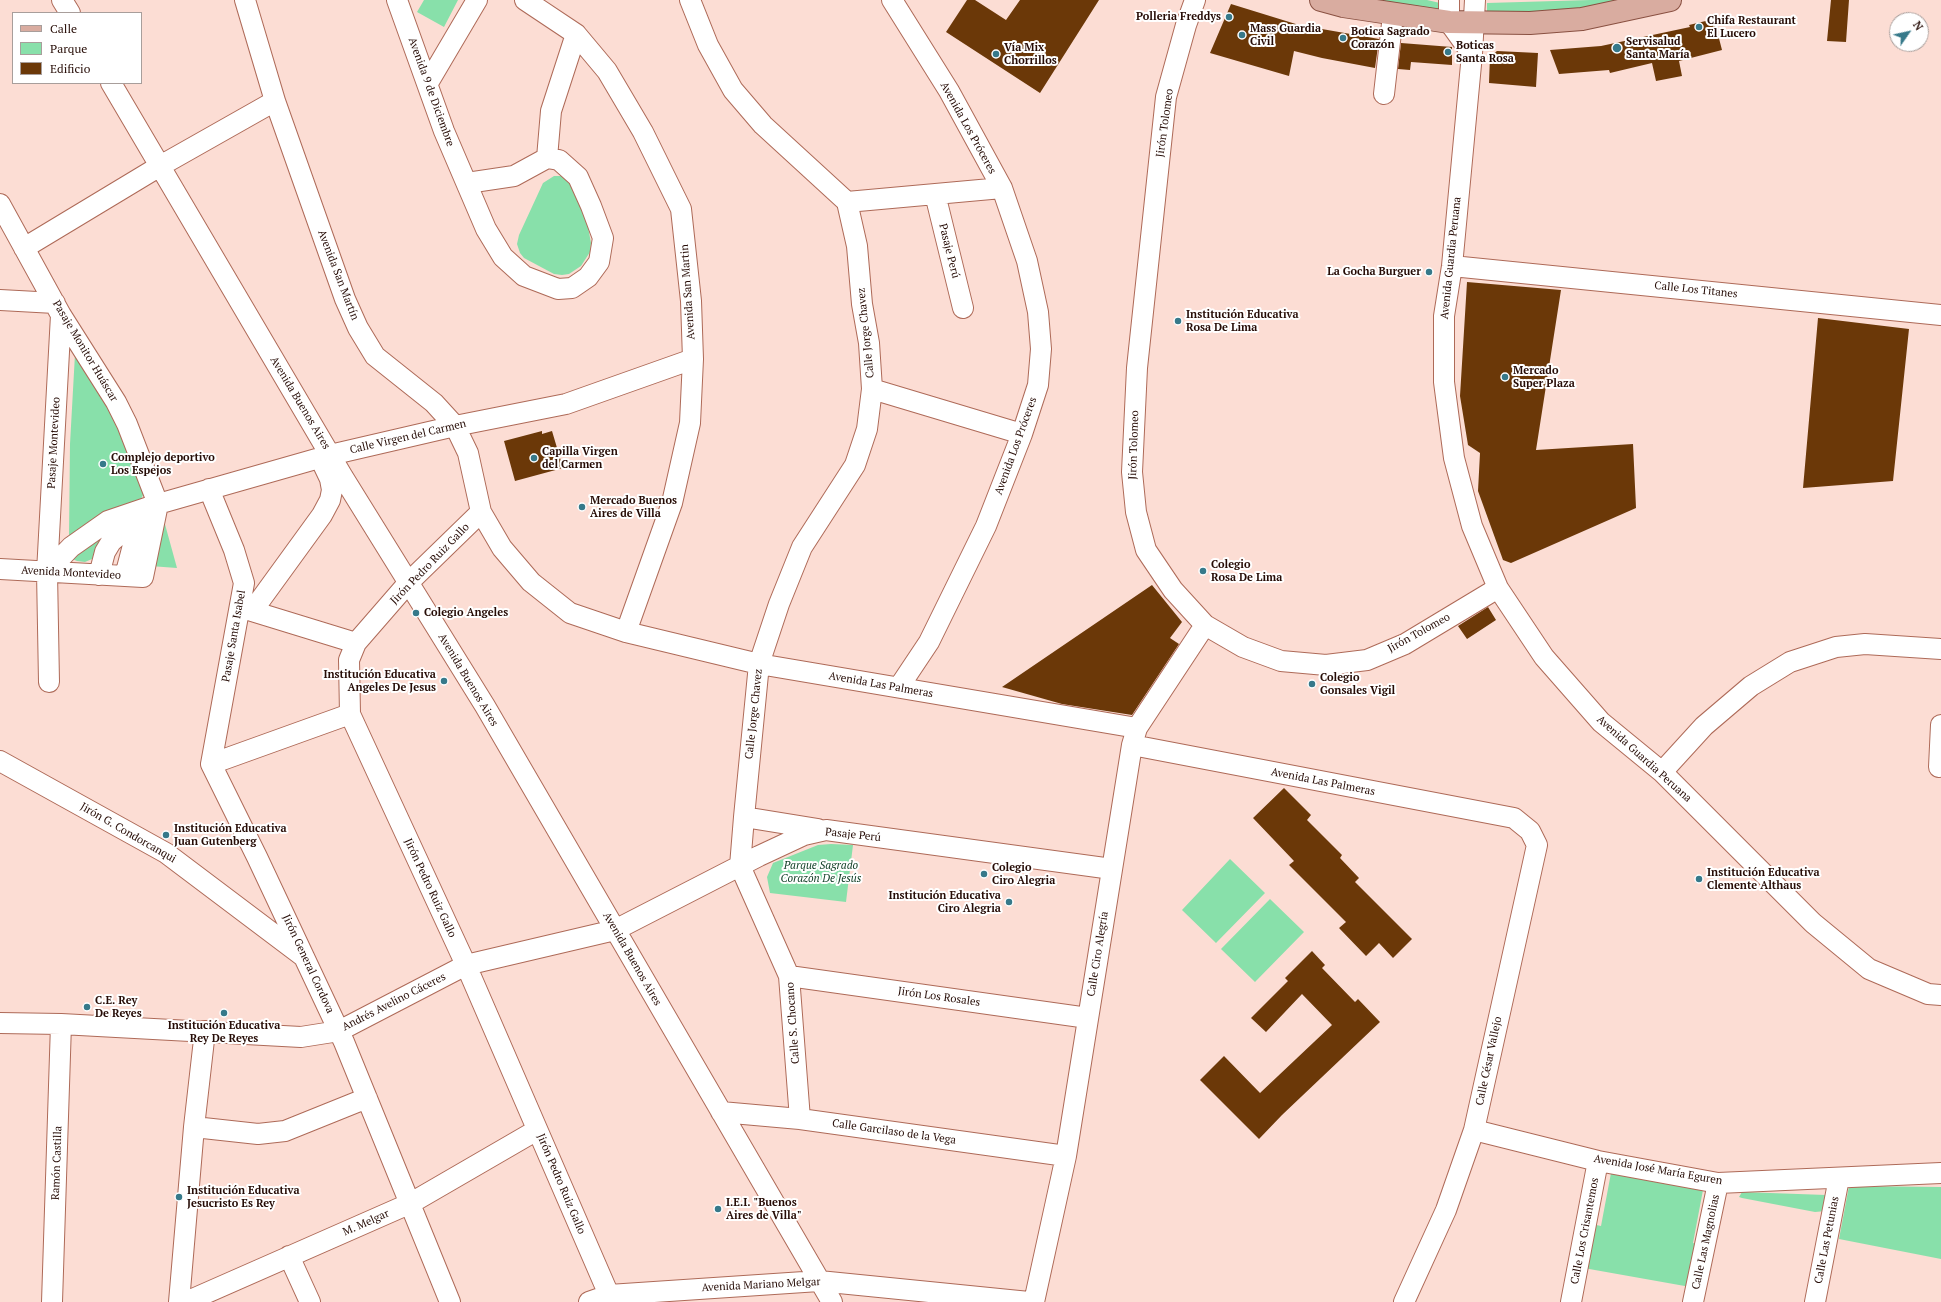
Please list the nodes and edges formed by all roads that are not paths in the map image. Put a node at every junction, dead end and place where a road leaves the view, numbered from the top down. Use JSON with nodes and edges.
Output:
{"nodes":[{"id":1,"x":62,"y":0,"type":"edge"},
{"id":2,"x":245,"y":0,"type":"edge"},
{"id":3,"x":397,"y":0,"type":"edge"},
{"id":4,"x":477,"y":0,"type":"edge"},
{"id":5,"x":525,"y":0,"type":"edge"},
{"id":6,"x":690,"y":0,"type":"edge"},
{"id":7,"x":892,"y":0,"type":"edge"},
{"id":8,"x":1196,"y":0,"type":"edge"},
{"id":9,"x":1321,"y":0,"type":"edge"},
{"id":10,"x":1449,"y":0,"type":"edge"},
{"id":11,"x":1475,"y":0,"type":"edge"},
{"id":12,"x":1670,"y":0,"type":"edge"},
{"id":13,"x":69,"y":12,"type":"edge"},
{"id":14,"x":1393,"y":15,"type":"junction"},
{"id":15,"x":1449,"y":22,"type":"junction"},
{"id":16,"x":1474,"y":22,"type":"junction"},
{"id":17,"x":576,"y":34,"type":"junction"},
{"id":18,"x":1472,"y":54,"type":"junction"},
{"id":19,"x":428,"y":83,"type":"junction"},
{"id":20,"x":112,"y":84,"type":"edge"},
{"id":21,"x":1384,"y":94,"type":"dead end"},
{"id":22,"x":275,"y":101,"type":"junction"},
{"id":23,"x":547,"y":158,"type":"junction"},
{"id":24,"x":160,"y":166,"type":"junction"},
{"id":25,"x":467,"y":183,"type":"junction"},
{"id":26,"x":1002,"y":188,"type":"junction"},
{"id":27,"x":935,"y":194,"type":"junction"},
{"id":28,"x":847,"y":202,"type":"junction"},
{"id":29,"x":0,"y":204,"type":"edge"},
{"id":30,"x":24,"y":248,"type":"junction"},
{"id":31,"x":1452,"y":266,"type":"junction"},
{"id":32,"x":0,"y":300,"type":"edge"},
{"id":33,"x":963,"y":308,"type":"dead end"},
{"id":34,"x":58,"y":309,"type":"junction"},
{"id":35,"x":1941,"y":315,"type":"edge"},
{"id":36,"x":692,"y":359,"type":"junction"},
{"id":37,"x":872,"y":389,"type":"junction"},
{"id":38,"x":455,"y":426,"type":"junction"},
{"id":39,"x":1022,"y":434,"type":"junction"},
{"id":40,"x":325,"y":457,"type":"junction"},
{"id":41,"x":209,"y":489,"type":"junction"},
{"id":42,"x":158,"y":504,"type":"junction"},
{"id":43,"x":480,"y":512,"type":"junction"},
{"id":44,"x":139,"y":522,"type":"junction"},
{"id":45,"x":0,"y":569,"type":"edge"},
{"id":46,"x":47,"y":572,"type":"junction"},
{"id":47,"x":99,"y":574,"type":"junction"},
{"id":48,"x":134,"y":577,"type":"junction"},
{"id":49,"x":409,"y":582,"type":"junction"},
{"id":50,"x":1498,"y":588,"type":"junction"},
{"id":51,"x":246,"y":608,"type":"junction"},
{"id":52,"x":1205,"y":625,"type":"junction"},
{"id":53,"x":626,"y":632,"type":"junction"},
{"id":54,"x":356,"y":643,"type":"junction"},
{"id":55,"x":1941,"y":649,"type":"edge"},
{"id":56,"x":759,"y":664,"type":"junction"},
{"id":57,"x":49,"y":682,"type":"dead end"},
{"id":58,"x":899,"y":687,"type":"junction"},
{"id":59,"x":350,"y":714,"type":"junction"},
{"id":60,"x":1941,"y":725,"type":"edge"},
{"id":61,"x":1135,"y":737,"type":"junction"},
{"id":62,"x":0,"y":761,"type":"edge"},
{"id":63,"x":211,"y":764,"type":"junction"},
{"id":64,"x":1939,"y":767,"type":"dead end"},
{"id":65,"x":1662,"y":772,"type":"junction"},
{"id":66,"x":744,"y":817,"type":"junction"},
{"id":67,"x":1514,"y":818,"type":"joint"},
{"id":68,"x":826,"y":830,"type":"junction"},
{"id":69,"x":740,"y":866,"type":"junction"},
{"id":70,"x":1112,"y":870,"type":"junction"},
{"id":71,"x":615,"y":930,"type":"junction"},
{"id":72,"x":306,"y":958,"type":"junction"},
{"id":73,"x":466,"y":965,"type":"junction"},
{"id":74,"x":789,"y":976,"type":"junction"},
{"id":75,"x":1941,"y":995,"type":"edge"},
{"id":76,"x":1088,"y":1018,"type":"junction"},
{"id":77,"x":0,"y":1023,"type":"edge"},
{"id":78,"x":61,"y":1024,"type":"junction"},
{"id":79,"x":205,"y":1031,"type":"junction"},
{"id":80,"x":339,"y":1031,"type":"junction"},
{"id":81,"x":367,"y":1098,"type":"junction"},
{"id":82,"x":720,"y":1112,"type":"junction"},
{"id":83,"x":800,"y":1119,"type":"junction"},
{"id":84,"x":194,"y":1127,"type":"junction"},
{"id":85,"x":538,"y":1130,"type":"junction"},
{"id":86,"x":1474,"y":1130,"type":"junction"},
{"id":87,"x":1066,"y":1156,"type":"junction"},
{"id":88,"x":1598,"y":1161,"type":"junction"},
{"id":89,"x":1941,"y":1173,"type":"edge"},
{"id":90,"x":1839,"y":1178,"type":"junction"},
{"id":91,"x":1718,"y":1183,"type":"junction"},
{"id":92,"x":411,"y":1203,"type":"junction"},
{"id":93,"x":289,"y":1256,"type":"junction"},
{"id":94,"x":819,"y":1281,"type":"junction"},
{"id":95,"x":609,"y":1295,"type":"junction"},
{"id":96,"x":52,"y":1302,"type":"edge"},
{"id":97,"x":179,"y":1302,"type":"edge"},
{"id":98,"x":186,"y":1302,"type":"edge"},
{"id":99,"x":310,"y":1302,"type":"edge"},
{"id":100,"x":450,"y":1302,"type":"edge"},
{"id":101,"x":589,"y":1302,"type":"edge"},
{"id":102,"x":832,"y":1302,"type":"edge"},
{"id":103,"x":1029,"y":1302,"type":"edge"},
{"id":104,"x":1034,"y":1302,"type":"edge"},
{"id":105,"x":1404,"y":1302,"type":"edge"},
{"id":106,"x":1571,"y":1302,"type":"edge"},
{"id":107,"x":1693,"y":1302,"type":"edge"},
{"id":108,"x":1815,"y":1302,"type":"edge"}],
"edges":[{"from":1,"to":13,"type":"street"},
{"from":2,"to":22,"type":"street","name":"Avenida San Martín"},
{"from":3,"to":19,"type":"street","name":"Avenida 9 de Diciembre"},
{"from":4,"to":19,"type":"street"},
{"from":5,"to":17,"type":"street","name":"Avenida San Martin"},
{"from":6,"to":28,"type":"street"},
{"from":7,"to":26,"type":"street","name":"Avenida Los Próceres"},
{"from":8,"to":52,"type":"street","name":"Jirón Tolomeo"},
{"from":9,"to":14,"type":"main road"},
{"from":10,"to":15,"type":"street"},
{"from":11,"to":16,"type":"street","name":"Avenida Guardia Peruana"},
{"from":12,"to":16,"type":"main road"},
{"from":14,"to":15,"type":"main road"},
{"from":14,"to":21,"type":"street"},
{"from":15,"to":16,"type":"main road"},
{"from":15,"to":18,"type":"street"},
{"from":16,"to":18,"type":"street","name":"Avenida Guardia Peruana"},
{"from":17,"to":23,"type":"street"},
{"from":17,"to":36,"type":"street","name":"Avenida San Martin"},
{"from":18,"to":31,"type":"street","name":"Avenida Guardia Peruana"},
{"from":19,"to":25,"type":"street","name":"Avenida 9 de Diciembre"},
{"from":20,"to":24,"type":"street","name":"Avenida Buenos Aires"},
{"from":22,"to":24,"type":"street"},
{"from":22,"to":38,"type":"street","name":"Avenida San Martín"},
{"from":23,"to":25,"type":"street"},
{"from":23,"to":25,"type":"street","name":"Avenida 9 de Diciembre"},
{"from":24,"to":30,"type":"street"},
{"from":24,"to":40,"type":"street","name":"Avenida Buenos Aires"},
{"from":26,"to":27,"type":"street"},
{"from":26,"to":39,"type":"street","name":"Avenida Los Próceres"},
{"from":27,"to":28,"type":"street"},
{"from":27,"to":33,"type":"street","name":"Pasaje Perú"},
{"from":28,"to":37,"type":"street","name":"Calle Jorge Chavez"},
{"from":29,"to":30,"type":"street","name":"Pasaje Monitor Huáscar"},
{"from":30,"to":34,"type":"street","name":"Pasaje Monitor Huáscar"},
{"from":31,"to":35,"type":"street","name":"Calle Los Titanes"},
{"from":31,"to":50,"type":"street","name":"Avenida Guardia Peruana"},
{"from":32,"to":34,"type":"street"},
{"from":34,"to":42,"type":"street","name":"Pasaje Monitor Huáscar"},
{"from":34,"to":46,"type":"street","name":"Pasaje Montevideo"},
{"from":36,"to":38,"type":"street","name":"Calle Virgen del Carmen"},
{"from":36,"to":53,"type":"street","name":"Avenida San Martin"},
{"from":37,"to":39,"type":"street"},
{"from":37,"to":56,"type":"street","name":"Calle Jorge Chavez"},
{"from":38,"to":40,"type":"street","name":"Calle Virgen del Carmen"},
{"from":38,"to":43,"type":"street","name":"Avenida San Martín"},
{"from":39,"to":58,"type":"street","name":"Avenida Los Próceres"},
{"from":40,"to":41,"type":"street","name":"Calle Virgen del Carmen"},
{"from":40,"to":49,"type":"street","name":"Avenida Buenos Aires"},
{"from":40,"to":51,"type":"street"},
{"from":41,"to":42,"type":"street","name":"Calle Virgen del Carmen"},
{"from":41,"to":51,"type":"street","name":"Pasaje Santa Isabel"},
{"from":42,"to":44,"type":"street"},
{"from":42,"to":46,"type":"street","name":"Calle Virgen del Carmen"},
{"from":42,"to":48,"type":"street"},
{"from":43,"to":49,"type":"street","name":"Jirón Pedro Ruiz Gallo"},
{"from":43,"to":53,"type":"street","name":"Avenida San Martín"},
{"from":44,"to":47,"type":"street"},
{"from":44,"to":48,"type":"street"},
{"from":45,"to":46,"type":"street","name":"Avenida Montevideo"},
{"from":46,"to":47,"type":"street","name":"Avenida Montevideo"},
{"from":46,"to":57,"type":"street","name":"Pasaje Montevideo"},
{"from":47,"to":48,"type":"street","name":"Avenida Montevideo"},
{"from":49,"to":54,"type":"street","name":"Jirón Pedro Ruiz Gallo"},
{"from":49,"to":71,"type":"street","name":"Avenida Buenos Aires"},
{"from":50,"to":52,"type":"street","name":"Jirón Tolomeo"},
{"from":50,"to":65,"type":"street","name":"Avenida Guardia Peruana"},
{"from":51,"to":54,"type":"street"},
{"from":51,"to":63,"type":"street","name":"Pasaje Santa Isabel"},
{"from":52,"to":61,"type":"street","name":"Calle Ciro Alegría"},
{"from":53,"to":56,"type":"street","name":"Avenida Las Palmeras"},
{"from":54,"to":59,"type":"street","name":"Jirón Pedro Ruiz Gallo"},
{"from":55,"to":65,"type":"street"},
{"from":56,"to":58,"type":"street","name":"Avenida Las Palmeras"},
{"from":56,"to":66,"type":"street","name":"Calle Jorge Chavez"},
{"from":58,"to":61,"type":"street","name":"Avenida Las Palmeras"},
{"from":59,"to":63,"type":"street"},
{"from":59,"to":73,"type":"street","name":"Jirón Pedro Ruiz Gallo"},
{"from":60,"to":64,"type":"street"},
{"from":61,"to":67,"type":"street","name":"Avenida Las Palmeras"},
{"from":61,"to":70,"type":"street","name":"Calle Ciro Alegría"},
{"from":62,"to":72,"type":"street","name":"Jirón G. Condorcanqui"},
{"from":63,"to":72,"type":"street","name":"Jirón General Cordova"},
{"from":65,"to":75,"type":"street","name":"Avenida Guardia Peruana"},
{"from":66,"to":68,"type":"street"},
{"from":66,"to":69,"type":"street","name":"Calle Jorge Chavez"},
{"from":67,"to":86,"type":"street","name":"Calle César Vallejo"},
{"from":68,"to":69,"type":"street","name":"Pasaje Perú"},
{"from":68,"to":70,"type":"street","name":"Pasaje Perú"},
{"from":69,"to":71,"type":"street","name":"Pasaje Perú"},
{"from":69,"to":74,"type":"street","name":"Calle S. Chocano"},
{"from":70,"to":76,"type":"street","name":"Calle Ciro Alegría"},
{"from":71,"to":73,"type":"street","name":"Andrés Avelino Cáceres"},
{"from":71,"to":82,"type":"street","name":"Avenida Buenos Aires"},
{"from":72,"to":80,"type":"street","name":"Jirón General Cordova"},
{"from":73,"to":80,"type":"street","name":"Andrés Avelino Cáceres"},
{"from":73,"to":85,"type":"street","name":"Jirón Pedro Ruiz Gallo"},
{"from":74,"to":76,"type":"street","name":"Jirón Los Rosales"},
{"from":74,"to":83,"type":"street","name":"Calle S. Chocano"},
{"from":76,"to":87,"type":"street","name":"Calle Ciro Alegría"},
{"from":77,"to":78,"type":"street","name":"Andrés Avelino Cáceres"},
{"from":78,"to":79,"type":"street","name":"Andrés Avelino Cáceres"},
{"from":78,"to":96,"type":"street","name":"Ramón Castilla"},
{"from":79,"to":80,"type":"street","name":"Andrés Avelino Cáceres"},
{"from":79,"to":84,"type":"street"},
{"from":80,"to":81,"type":"street","name":"Jirón General Cordova"},
{"from":81,"to":84,"type":"street"},
{"from":81,"to":92,"type":"street","name":"Jirón General Cordova"},
{"from":82,"to":83,"type":"street","name":"Calle Garcilaso de la Vega"},
{"from":82,"to":94,"type":"street","name":"Avenida Buenos Aires"},
{"from":83,"to":87,"type":"street","name":"Calle Garcilaso de la Vega"},
{"from":84,"to":97,"type":"street"},
{"from":85,"to":92,"type":"street","name":"M. Melgar"},
{"from":85,"to":95,"type":"street","name":"Jirón Pedro Ruiz Gallo"},
{"from":86,"to":88,"type":"street","name":"Avenida José María Eguren"},
{"from":86,"to":105,"type":"street","name":"Calle César Vallejo"},
{"from":87,"to":104,"type":"street","name":"Calle Ciro Alegría"},
{"from":88,"to":91,"type":"street","name":"Avenida José María Eguren"},
{"from":88,"to":106,"type":"street","name":"Calle Los Crisantemos"},
{"from":89,"to":90,"type":"street","name":"Avenida José María Eguren"},
{"from":90,"to":91,"type":"street","name":"Avenida José María Eguren"},
{"from":90,"to":108,"type":"street","name":"Calle Las Petunias"},
{"from":91,"to":107,"type":"street","name":"Calle Las Magnolias"},
{"from":92,"to":93,"type":"street","name":"M. Melgar"},
{"from":92,"to":100,"type":"street","name":"Jirón General Cordova"},
{"from":93,"to":98,"type":"street","name":"M. Melgar"},
{"from":93,"to":99,"type":"street"},
{"from":94,"to":95,"type":"street","name":"Avenida Mariano Melgar"},
{"from":94,"to":102,"type":"street","name":"Avenida Buenos Aires"},
{"from":94,"to":103,"type":"street","name":"Avenida Mariano Melgar"},
{"from":95,"to":101,"type":"street","name":"Avenida Mariano Melgar"}]}
